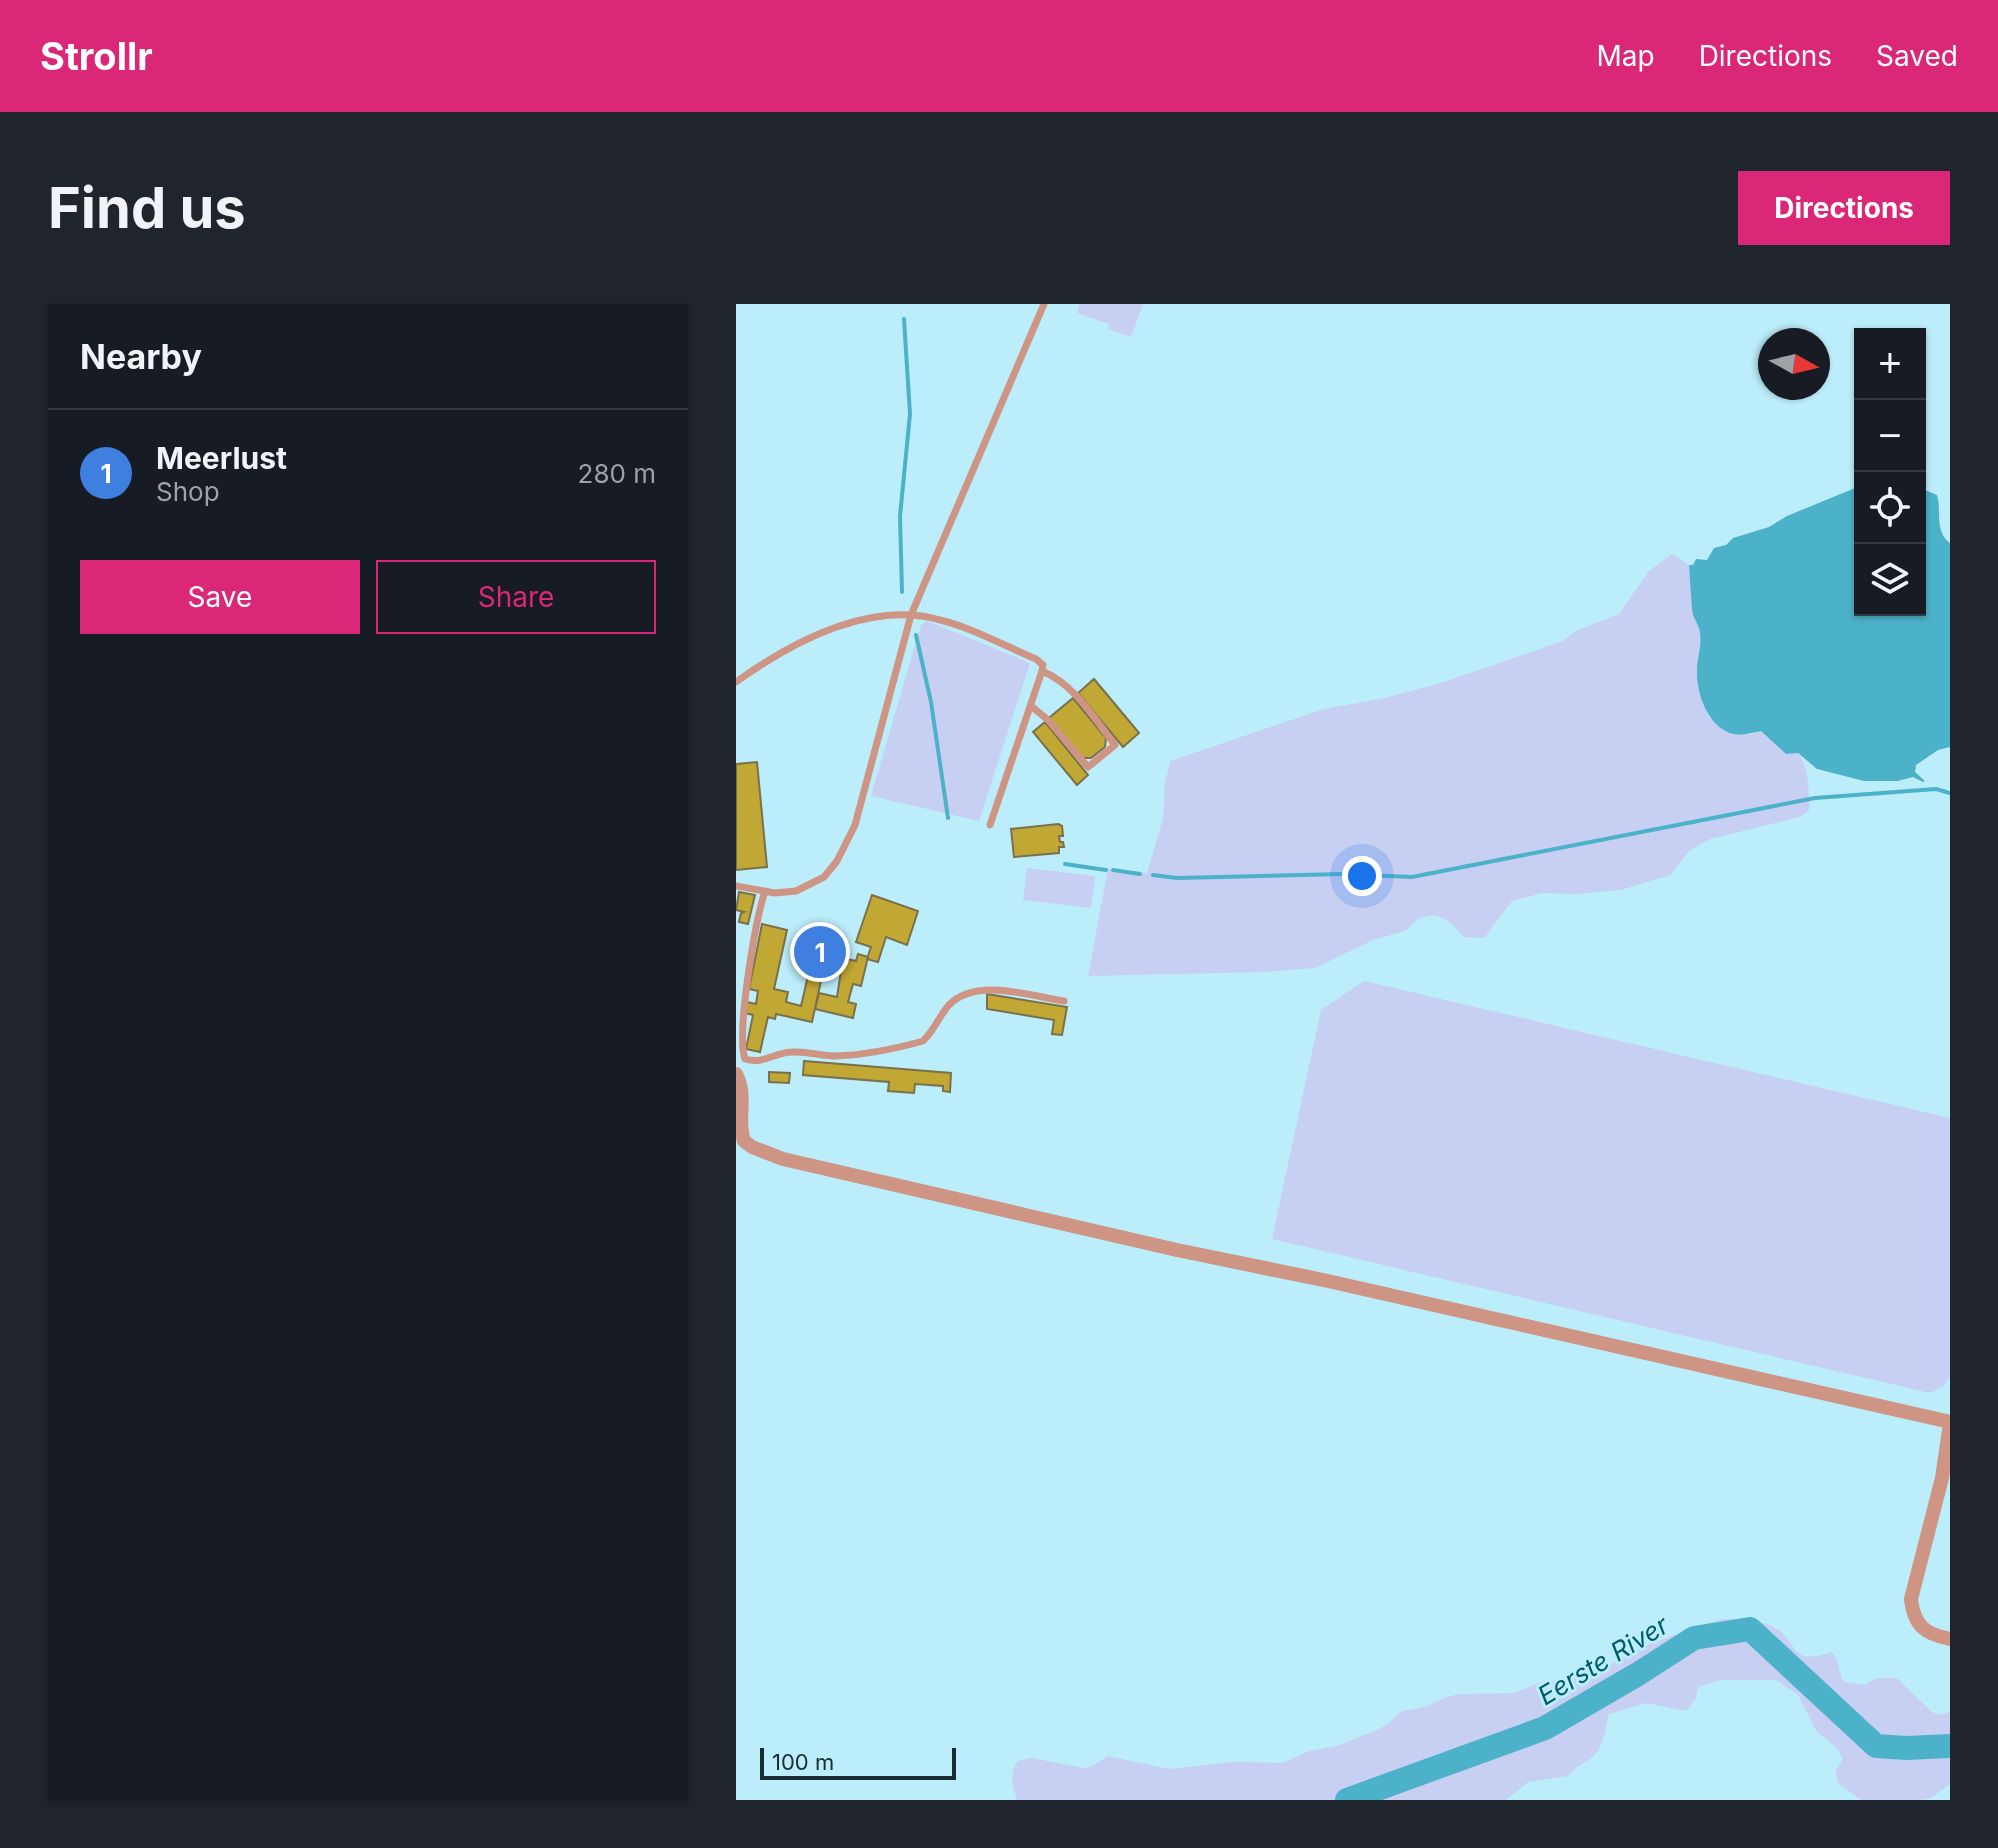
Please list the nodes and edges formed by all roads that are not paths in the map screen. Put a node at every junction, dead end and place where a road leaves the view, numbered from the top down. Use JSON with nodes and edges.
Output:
{"nodes":[{"id":1,"x":1044,"y":304,"type":"edge"},
{"id":2,"x":911,"y":615,"type":"junction"},
{"id":3,"x":1042,"y":671,"type":"junction"},
{"id":4,"x":736,"y":682,"type":"edge"},
{"id":5,"x":1031,"y":706,"type":"junction"},
{"id":6,"x":990,"y":825,"type":"dead end"},
{"id":7,"x":736,"y":886,"type":"edge"},
{"id":8,"x":765,"y":891,"type":"junction"},
{"id":9,"x":1064,"y":1001,"type":"dead end"},
{"id":10,"x":736,"y":1074,"type":"edge"},
{"id":11,"x":1950,"y":1422,"type":"edge"},
{"id":12,"x":1950,"y":1639,"type":"edge"}],
"edges":[{"from":1,"to":2,"type":"lane"},
{"from":2,"to":3,"type":"lane"},
{"from":2,"to":4,"type":"lane"},
{"from":2,"to":8,"type":"lane"},
{"from":3,"to":5,"type":"lane"},
{"from":3,"to":5,"type":"lane"},
{"from":5,"to":6,"type":"lane"},
{"from":7,"to":8,"type":"lane"},
{"from":8,"to":9,"type":"lane"},
{"from":10,"to":11,"type":"street"},
{"from":11,"to":12,"type":"street"}]}
